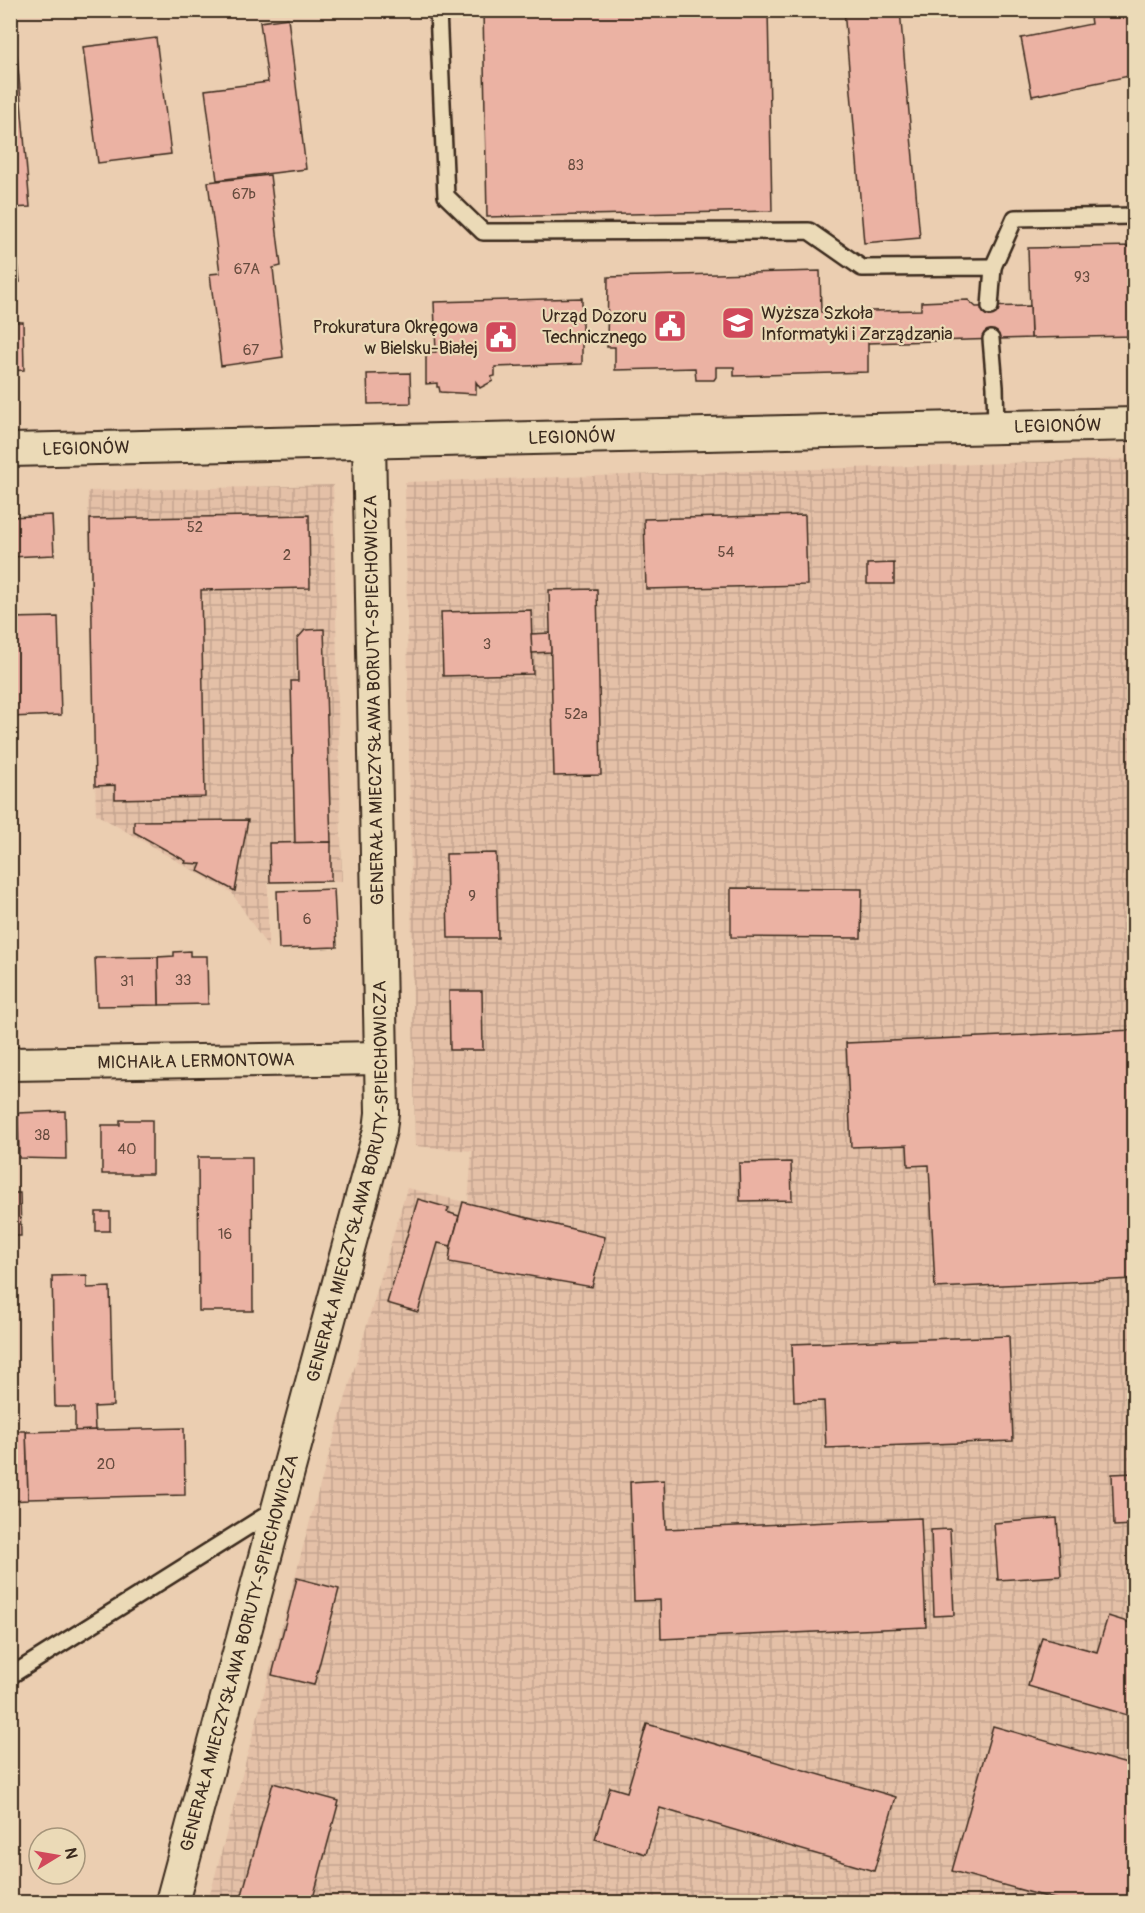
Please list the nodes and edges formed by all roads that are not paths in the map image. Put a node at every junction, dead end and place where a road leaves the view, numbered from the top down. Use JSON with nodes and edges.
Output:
{"nodes":[{"id":1,"x":438,"y":10,"type":"edge"},
{"id":2,"x":1134,"y":216,"type":"edge"},
{"id":3,"x":993,"y":267,"type":"junction"},
{"id":4,"x":990,"y":307,"type":"dead end"},
{"id":5,"x":991,"y":339,"type":"dead end"},
{"id":6,"x":1134,"y":424,"type":"edge"},
{"id":7,"x":996,"y":427,"type":"junction"},
{"id":8,"x":369,"y":442,"type":"junction"},
{"id":9,"x":10,"y":450,"type":"edge"},
{"id":10,"x":380,"y":1058,"type":"junction"},
{"id":11,"x":10,"y":1064,"type":"edge"},
{"id":12,"x":278,"y":1508,"type":"junction"},
{"id":13,"x":10,"y":1676,"type":"edge"},
{"id":14,"x":172,"y":1902,"type":"edge"}],
"edges":[{"from":1,"to":3,"type":"lane"},
{"from":2,"to":3,"type":"lane"},
{"from":3,"to":4,"type":"lane"},
{"from":5,"to":7,"type":"lane"},
{"from":6,"to":7,"type":"street","name":"LEGIONÓW"},
{"from":7,"to":8,"type":"street","name":"LEGIONÓW"},
{"from":8,"to":9,"type":"street","name":"LEGIONÓW"},
{"from":8,"to":10,"type":"street","name":"GENERAŁA MIECZYSŁAWA BORUTY-SPIECHOWICZA"},
{"from":10,"to":11,"type":"street","name":"MICHAIŁA LERMONTOWA"},
{"from":10,"to":12,"type":"street","name":"GENERAŁA MIECZYSŁAWA BORUTY-SPIECHOWICZA"},
{"from":12,"to":13,"type":"lane"},
{"from":12,"to":14,"type":"street","name":"GENERAŁA MIECZYSŁAWA BORUTY-SPIECHOWICZA"}]}
